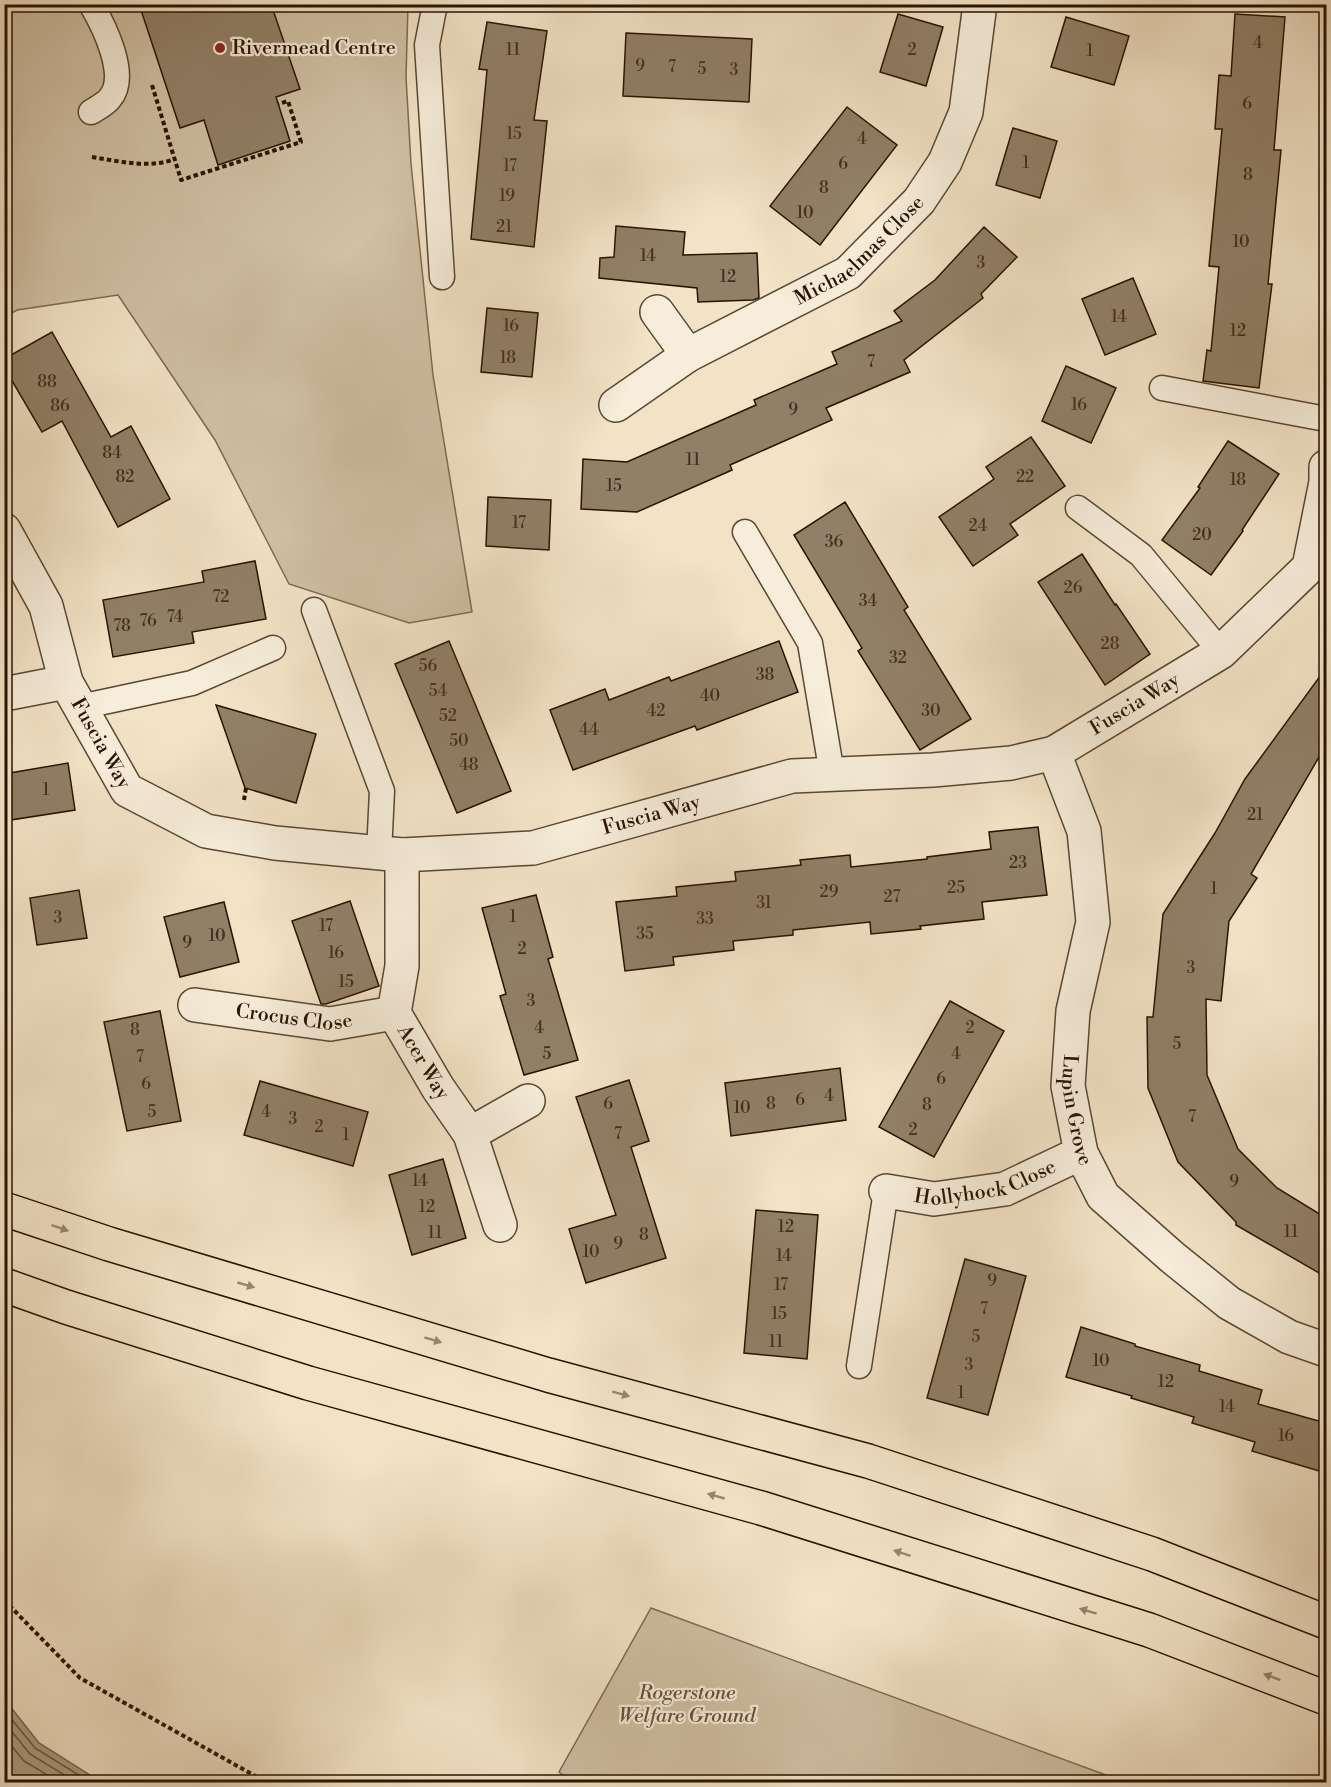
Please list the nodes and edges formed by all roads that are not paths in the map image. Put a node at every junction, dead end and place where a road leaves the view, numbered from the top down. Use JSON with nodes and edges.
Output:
{"nodes":[{"id":1,"x":91,"y":4,"type":"edge"},
{"id":2,"x":435,"y":4,"type":"edge"},
{"id":3,"x":980,"y":4,"type":"edge"},
{"id":4,"x":91,"y":112,"type":"dead end"},
{"id":5,"x":442,"y":277,"type":"dead end"},
{"id":6,"x":657,"y":312,"type":"dead end"},
{"id":7,"x":688,"y":355,"type":"junction"},
{"id":8,"x":1162,"y":388,"type":"dead end"},
{"id":9,"x":616,"y":405,"type":"dead end"},
{"id":10,"x":1326,"y":419,"type":"edge"},
{"id":11,"x":1326,"y":467,"type":"edge"},
{"id":12,"x":1078,"y":508,"type":"dead end"},
{"id":13,"x":4,"y":530,"type":"edge"},
{"id":14,"x":745,"y":532,"type":"dead end"},
{"id":15,"x":1314,"y":569,"type":"edge"},
{"id":16,"x":314,"y":610,"type":"dead end"},
{"id":17,"x":273,"y":648,"type":"dead end"},
{"id":18,"x":1221,"y":652,"type":"junction"},
{"id":19,"x":4,"y":694,"type":"edge"},
{"id":20,"x":73,"y":695,"type":"junction"},
{"id":21,"x":1054,"y":753,"type":"junction"},
{"id":22,"x":832,"y":774,"type":"junction"},
{"id":23,"x":390,"y":854,"type":"junction"},
{"id":24,"x":195,"y":1005,"type":"dead end"},
{"id":25,"x":394,"y":1013,"type":"junction"},
{"id":26,"x":528,"y":1101,"type":"dead end"},
{"id":27,"x":470,"y":1134,"type":"junction"},
{"id":28,"x":1080,"y":1152,"type":"junction"},
{"id":29,"x":886,"y":1191,"type":"joint"},
{"id":30,"x":4,"y":1209,"type":"edge"},
{"id":31,"x":500,"y":1225,"type":"dead end"},
{"id":32,"x":4,"y":1285,"type":"edge"},
{"id":33,"x":1326,"y":1350,"type":"edge"},
{"id":34,"x":859,"y":1366,"type":"dead end"},
{"id":35,"x":1326,"y":1622,"type":"edge"},
{"id":36,"x":1326,"y":1698,"type":"edge"}],
"edges":[{"from":1,"to":4,"type":"lane"},
{"from":2,"to":5,"type":"lane"},
{"from":3,"to":7,"type":"street","name":"Michaelmas Close"},
{"from":6,"to":7,"type":"street"},
{"from":7,"to":9,"type":"street","name":"Michaelmas Close"},
{"from":8,"to":10,"type":"lane"},
{"from":11,"to":15,"type":"street","name":"Fuscia Way"},
{"from":12,"to":18,"type":"lane"},
{"from":13,"to":20,"type":"street","name":"Fuscia Way"},
{"from":14,"to":22,"type":"lane"},
{"from":15,"to":18,"type":"street","name":"Fuscia Way"},
{"from":16,"to":23,"type":"lane"},
{"from":17,"to":20,"type":"lane"},
{"from":18,"to":21,"type":"street","name":"Fuscia Way"},
{"from":19,"to":20,"type":"street"},
{"from":20,"to":23,"type":"street","name":"Fuscia Way"},
{"from":21,"to":22,"type":"street","name":"Fuscia Way"},
{"from":21,"to":28,"type":"street","name":"Lupin Grove"},
{"from":22,"to":23,"type":"street","name":"Fuscia Way"},
{"from":23,"to":25,"type":"street","name":"Acer Way"},
{"from":24,"to":25,"type":"street","name":"Crocus Close"},
{"from":25,"to":27,"type":"street","name":"Acer Way"},
{"from":26,"to":27,"type":"street"},
{"from":27,"to":31,"type":"street","name":"Acer Way"},
{"from":28,"to":29,"type":"street","name":"Hollyhock Close"},
{"from":28,"to":33,"type":"street","name":"Lupin Grove"},
{"from":29,"to":34,"type":"lane"},
{"from":30,"to":35,"type":"main road","one_way":true},
{"from":36,"to":32,"type":"main road","one_way":true}]}
